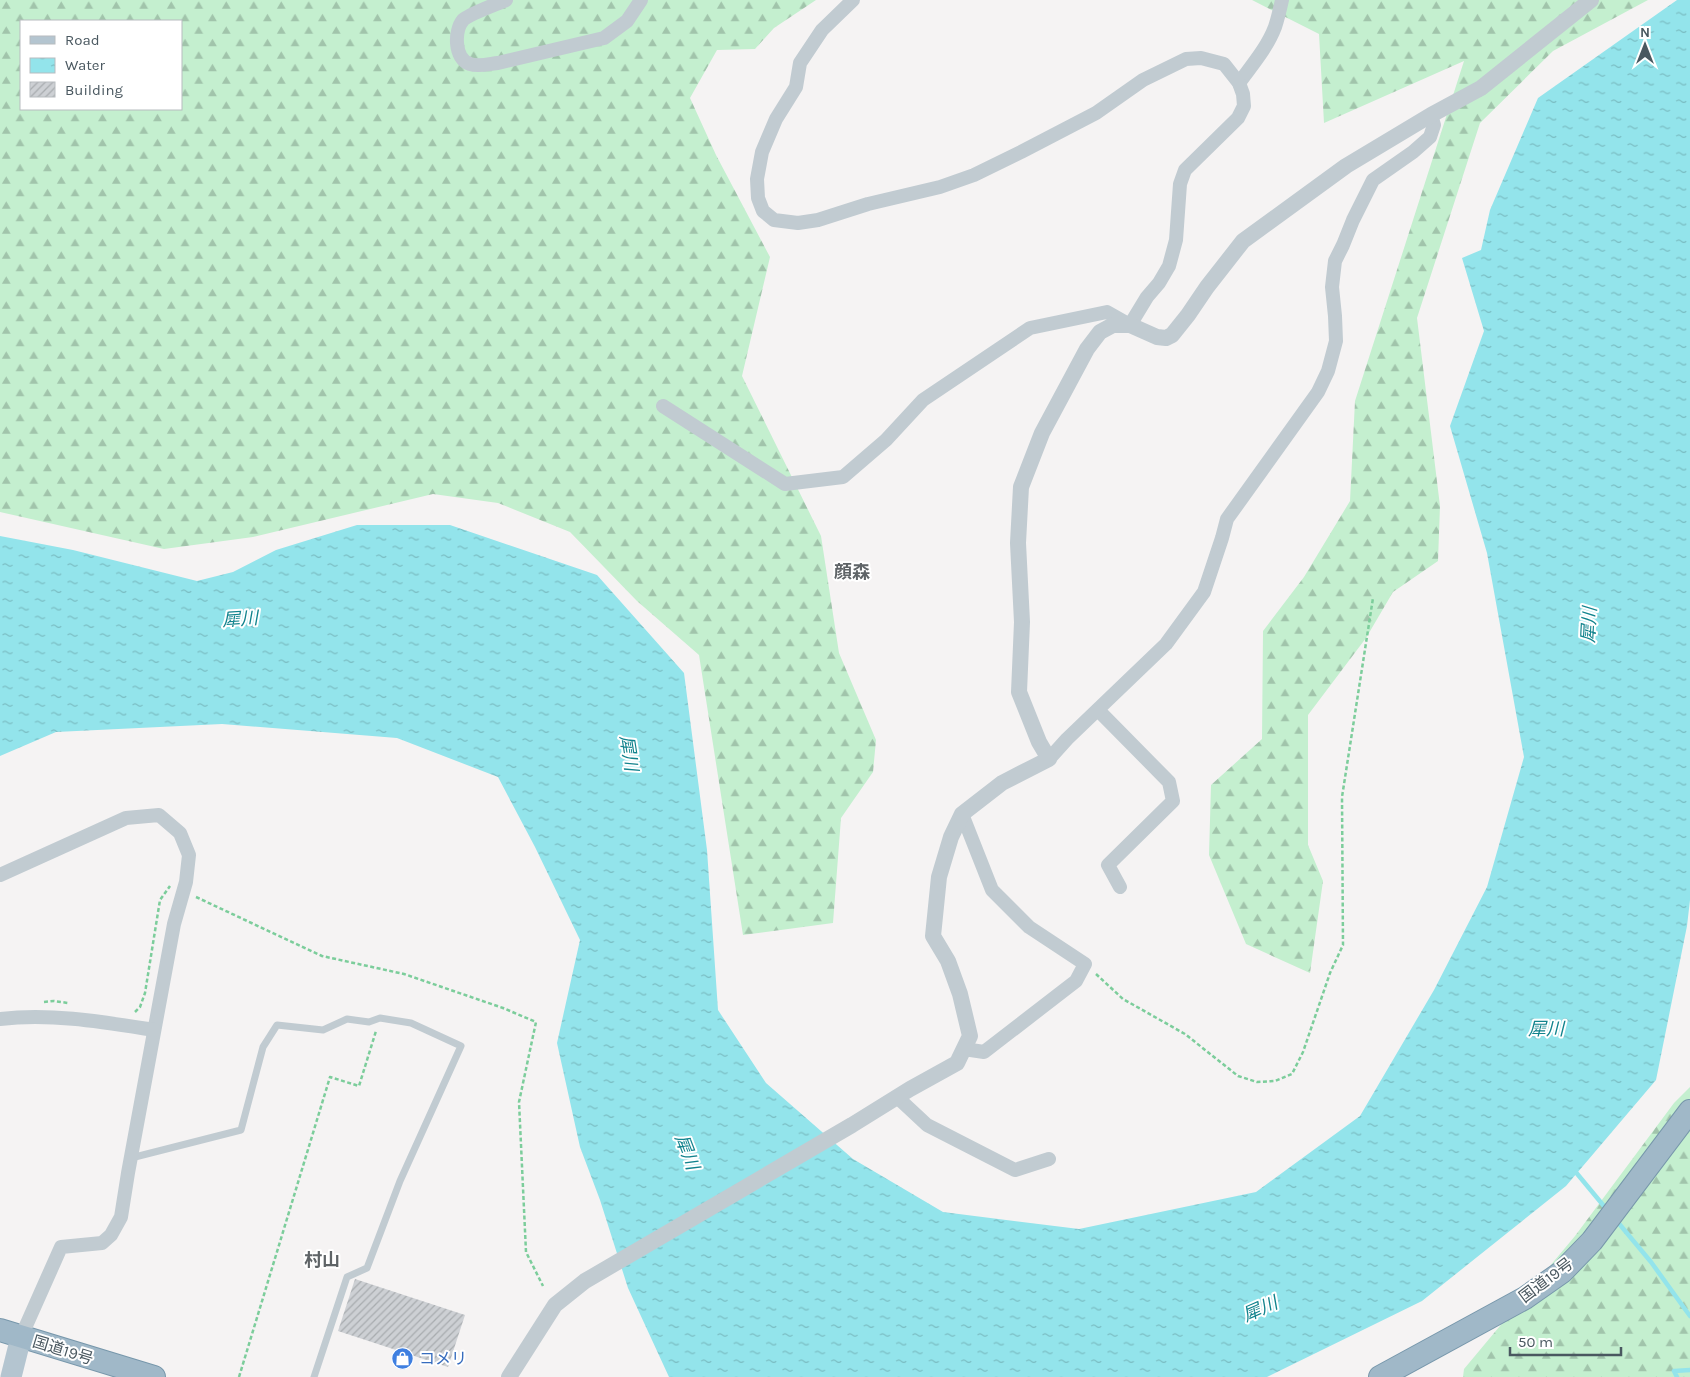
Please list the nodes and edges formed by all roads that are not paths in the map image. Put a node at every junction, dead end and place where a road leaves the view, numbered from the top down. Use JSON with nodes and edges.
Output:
{"nodes":[{"id":1,"x":506,"y":0,"type":"edge"},
{"id":2,"x":641,"y":0,"type":"edge"},
{"id":3,"x":853,"y":0,"type":"edge"},
{"id":4,"x":1282,"y":0,"type":"edge"},
{"id":5,"x":1591,"y":0,"type":"edge"},
{"id":6,"x":1239,"y":83,"type":"junction"},
{"id":7,"x":1430,"y":115,"type":"junction"},
{"id":8,"x":1130,"y":325,"type":"junction"},
{"id":9,"x":663,"y":406,"type":"dead end"},
{"id":10,"x":1098,"y":710,"type":"junction"},
{"id":11,"x":1048,"y":759,"type":"junction"},
{"id":12,"x":962,"y":814,"type":"junction"},
{"id":13,"x":0,"y":875,"type":"edge"},
{"id":14,"x":1120,"y":888,"type":"dead end"},
{"id":15,"x":0,"y":1020,"type":"edge"},
{"id":16,"x":154,"y":1030,"type":"junction"},
{"id":17,"x":964,"y":1049,"type":"junction"},
{"id":18,"x":897,"y":1097,"type":"junction"},
{"id":19,"x":1690,"y":1111,"type":"edge"},
{"id":20,"x":131,"y":1158,"type":"junction"},
{"id":21,"x":1049,"y":1159,"type":"dead end"},
{"id":22,"x":10,"y":1334,"type":"edge"},
{"id":23,"x":11,"y":1377,"type":"edge"},
{"id":24,"x":154,"y":1377,"type":"edge"},
{"id":25,"x":314,"y":1377,"type":"edge"},
{"id":26,"x":509,"y":1377,"type":"edge"},
{"id":27,"x":1380,"y":1377,"type":"edge"}],
"edges":[{"from":1,"to":2,"type":"street"},
{"from":3,"to":6,"type":"street"},
{"from":4,"to":6,"type":"street"},
{"from":5,"to":7,"type":"street"},
{"from":6,"to":8,"type":"street"},
{"from":7,"to":8,"type":"street"},
{"from":7,"to":10,"type":"street"},
{"from":8,"to":9,"type":"street"},
{"from":8,"to":11,"type":"street"},
{"from":10,"to":11,"type":"street"},
{"from":10,"to":14,"type":"street"},
{"from":11,"to":12,"type":"street"},
{"from":12,"to":17,"type":"street"},
{"from":12,"to":17,"type":"street"},
{"from":13,"to":16,"type":"street"},
{"from":15,"to":16,"type":"street"},
{"from":16,"to":20,"type":"street"},
{"from":17,"to":18,"type":"street"},
{"from":18,"to":21,"type":"street"},
{"from":18,"to":26,"type":"street"},
{"from":19,"to":27,"type":"highway","name":"国道19号"},
{"from":20,"to":22,"type":"street"},
{"from":20,"to":25,"type":"lane"},
{"from":22,"to":23,"type":"main road"},
{"from":22,"to":24,"type":"highway","name":"国道19号"}]}
